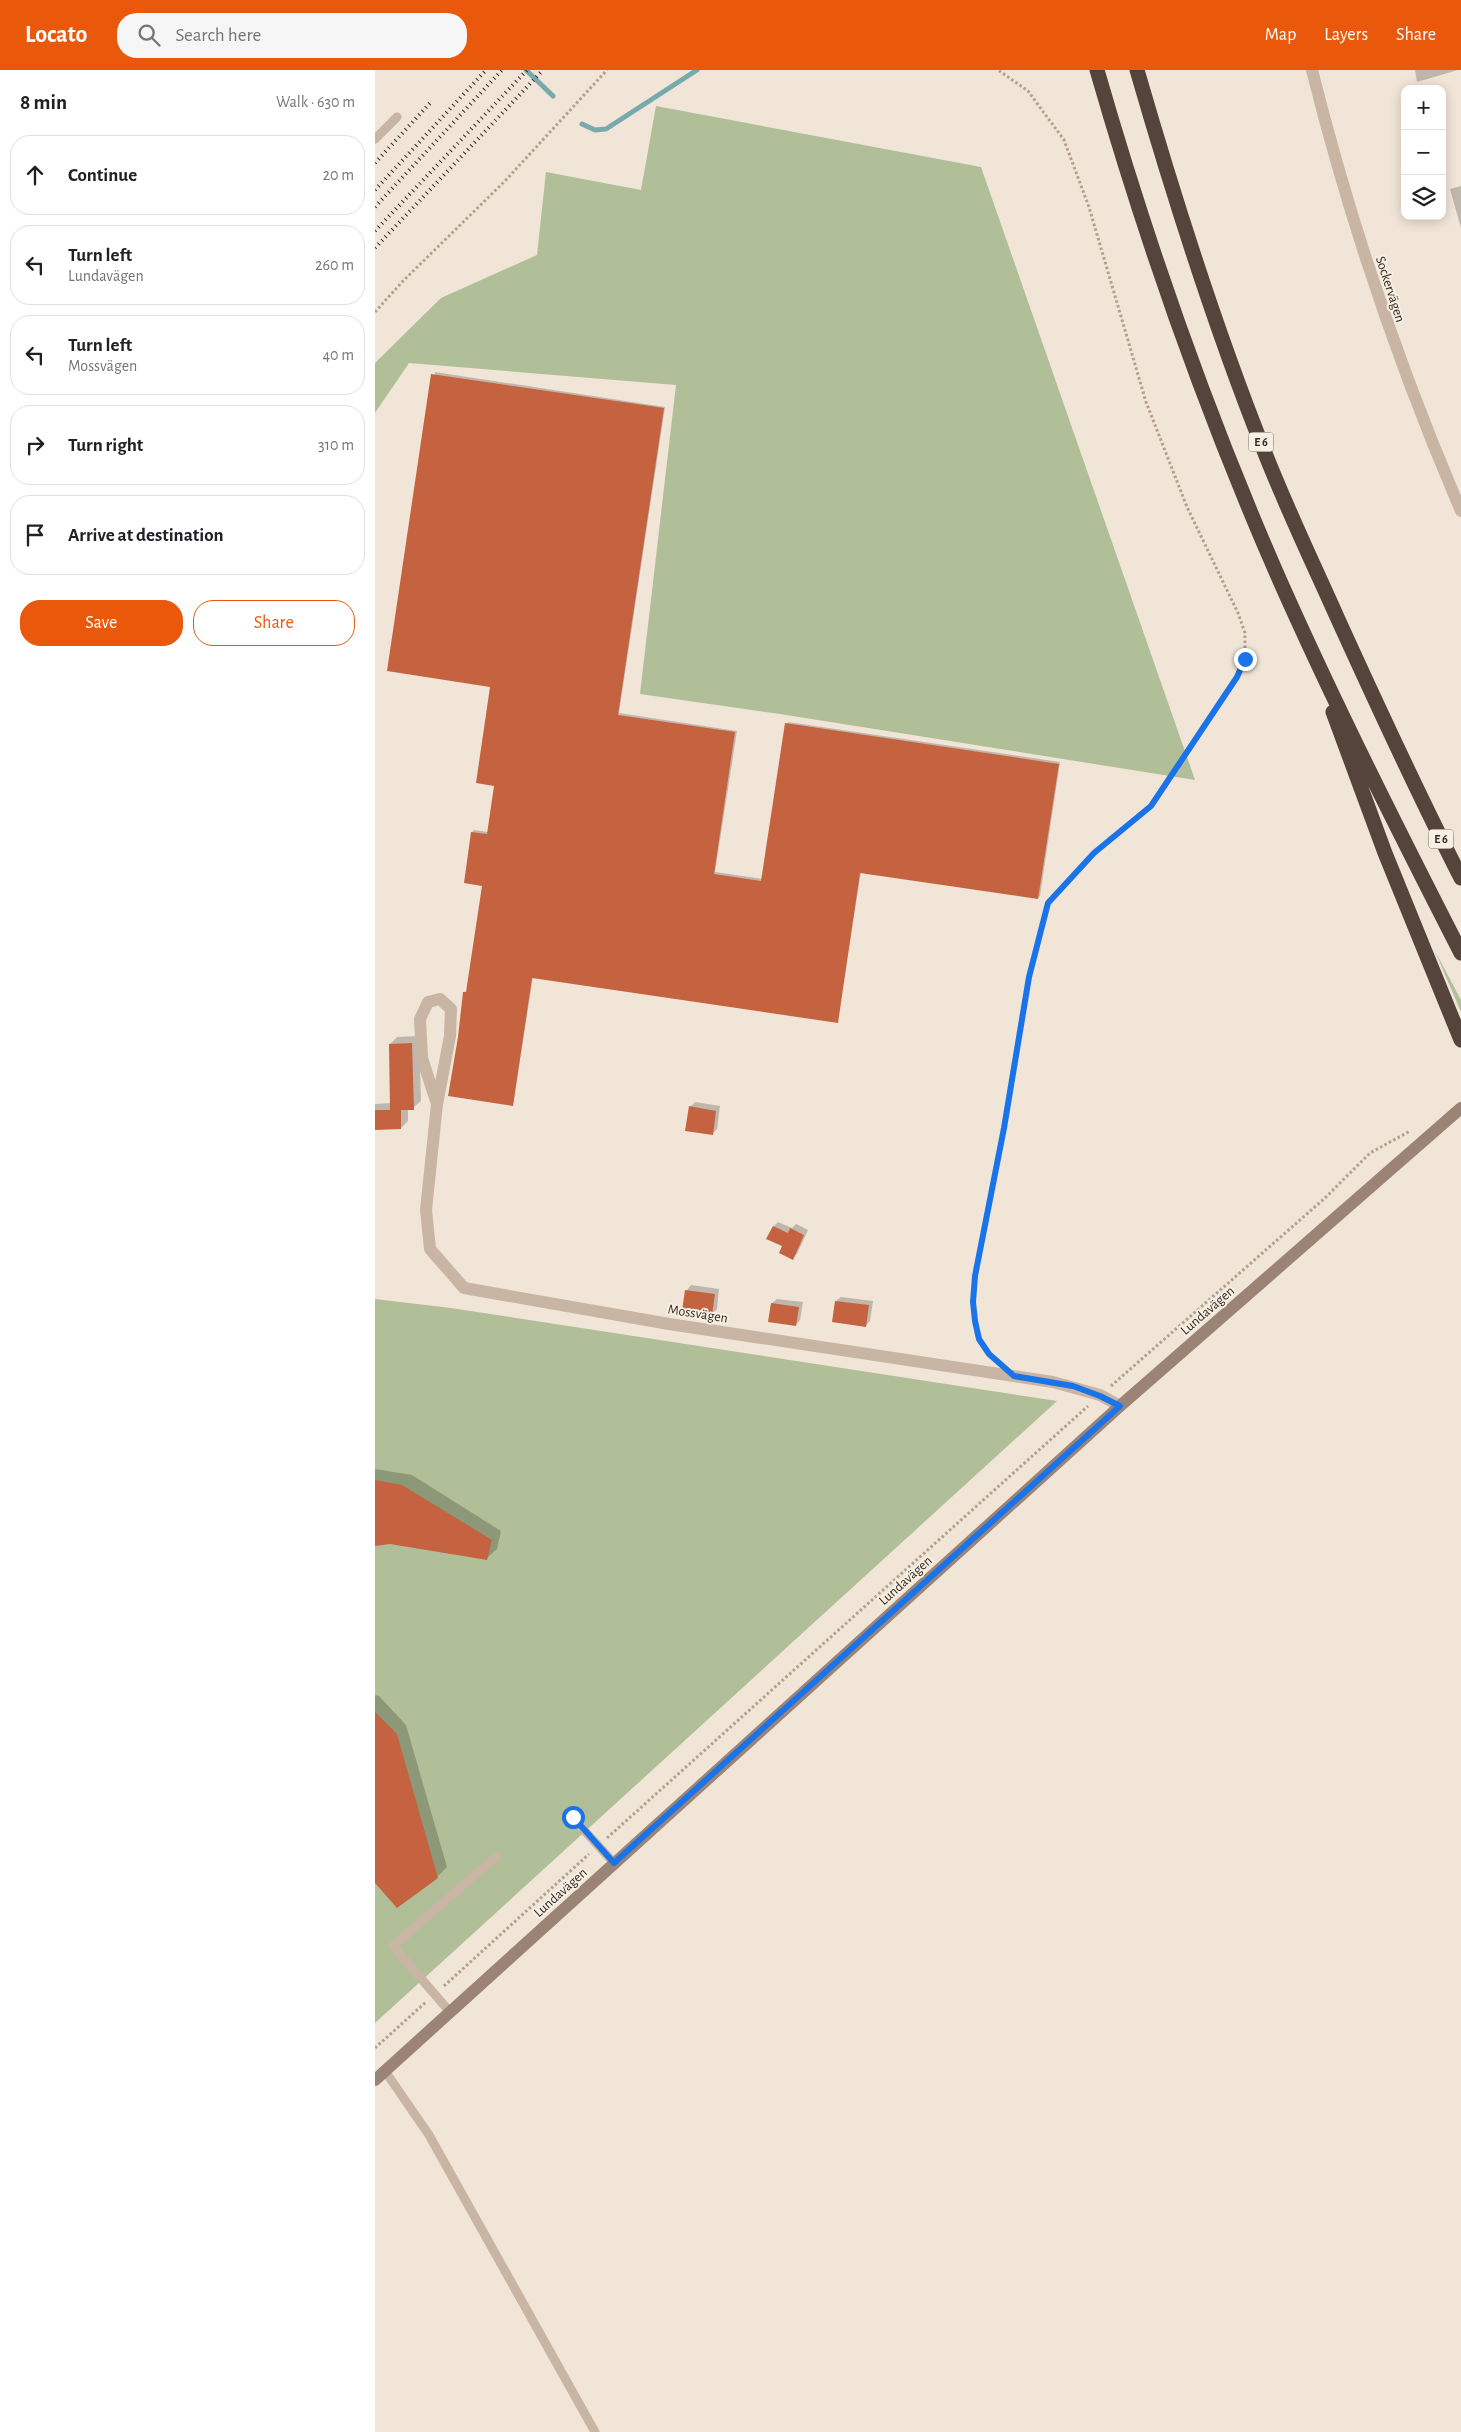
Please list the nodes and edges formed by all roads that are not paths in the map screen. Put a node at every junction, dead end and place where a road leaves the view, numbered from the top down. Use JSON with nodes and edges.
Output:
{"nodes":[{"id":1,"x":1097,"y":70,"type":"edge"},
{"id":2,"x":1137,"y":70,"type":"edge"},
{"id":3,"x":1312,"y":70,"type":"edge"},
{"id":4,"x":397,"y":116,"type":"dead end"},
{"id":5,"x":375,"y":139,"type":"edge"},
{"id":6,"x":1461,"y":511,"type":"edge"},
{"id":7,"x":1311,"y":650,"type":"junction"},
{"id":8,"x":1421,"y":800,"type":"junction"},
{"id":9,"x":1461,"y":868,"type":"edge"},
{"id":10,"x":1461,"y":878,"type":"edge"},
{"id":11,"x":1461,"y":952,"type":"edge"},
{"id":12,"x":1461,"y":1040,"type":"edge"},
{"id":13,"x":437,"y":1104,"type":"junction"},
{"id":14,"x":1461,"y":1108,"type":"edge"},
{"id":15,"x":1120,"y":1406,"type":"junction"},
{"id":16,"x":573,"y":1817,"type":"dead end"},
{"id":17,"x":497,"y":1856,"type":"dead end"},
{"id":18,"x":614,"y":1863,"type":"junction"},
{"id":19,"x":450,"y":2012,"type":"junction"},
{"id":20,"x":385,"y":2071,"type":"junction"},
{"id":21,"x":375,"y":2080,"type":"edge"},
{"id":22,"x":595,"y":2432,"type":"edge"}],
"edges":[{"from":1,"to":7,"type":"highway","number":"E 6"},
{"from":2,"to":8,"type":"highway","number":"E 6"},
{"from":3,"to":6,"type":"street","name":"Sockervägen"},
{"from":4,"to":5,"type":"lane"},
{"from":7,"to":11,"type":"highway","number":"E 6"},
{"from":7,"to":12,"type":"highway"},
{"from":8,"to":9,"type":"highway"},
{"from":8,"to":10,"type":"highway","number":"E 6"},
{"from":13,"to":13,"type":"street","name":"Mossvägen"},
{"from":13,"to":15,"type":"street","name":"Mossvägen"},
{"from":14,"to":15,"type":"main road","name":"Lundavägen"},
{"from":15,"to":18,"type":"main road","name":"Lundavägen"},
{"from":16,"to":18,"type":"lane"},
{"from":17,"to":19,"type":"lane"},
{"from":18,"to":19,"type":"main road","name":"Lundavägen"},
{"from":19,"to":20,"type":"main road","name":"Lundavägen"},
{"from":20,"to":21,"type":"main road","name":"Lundavägen"},
{"from":20,"to":22,"type":"lane"}]}
